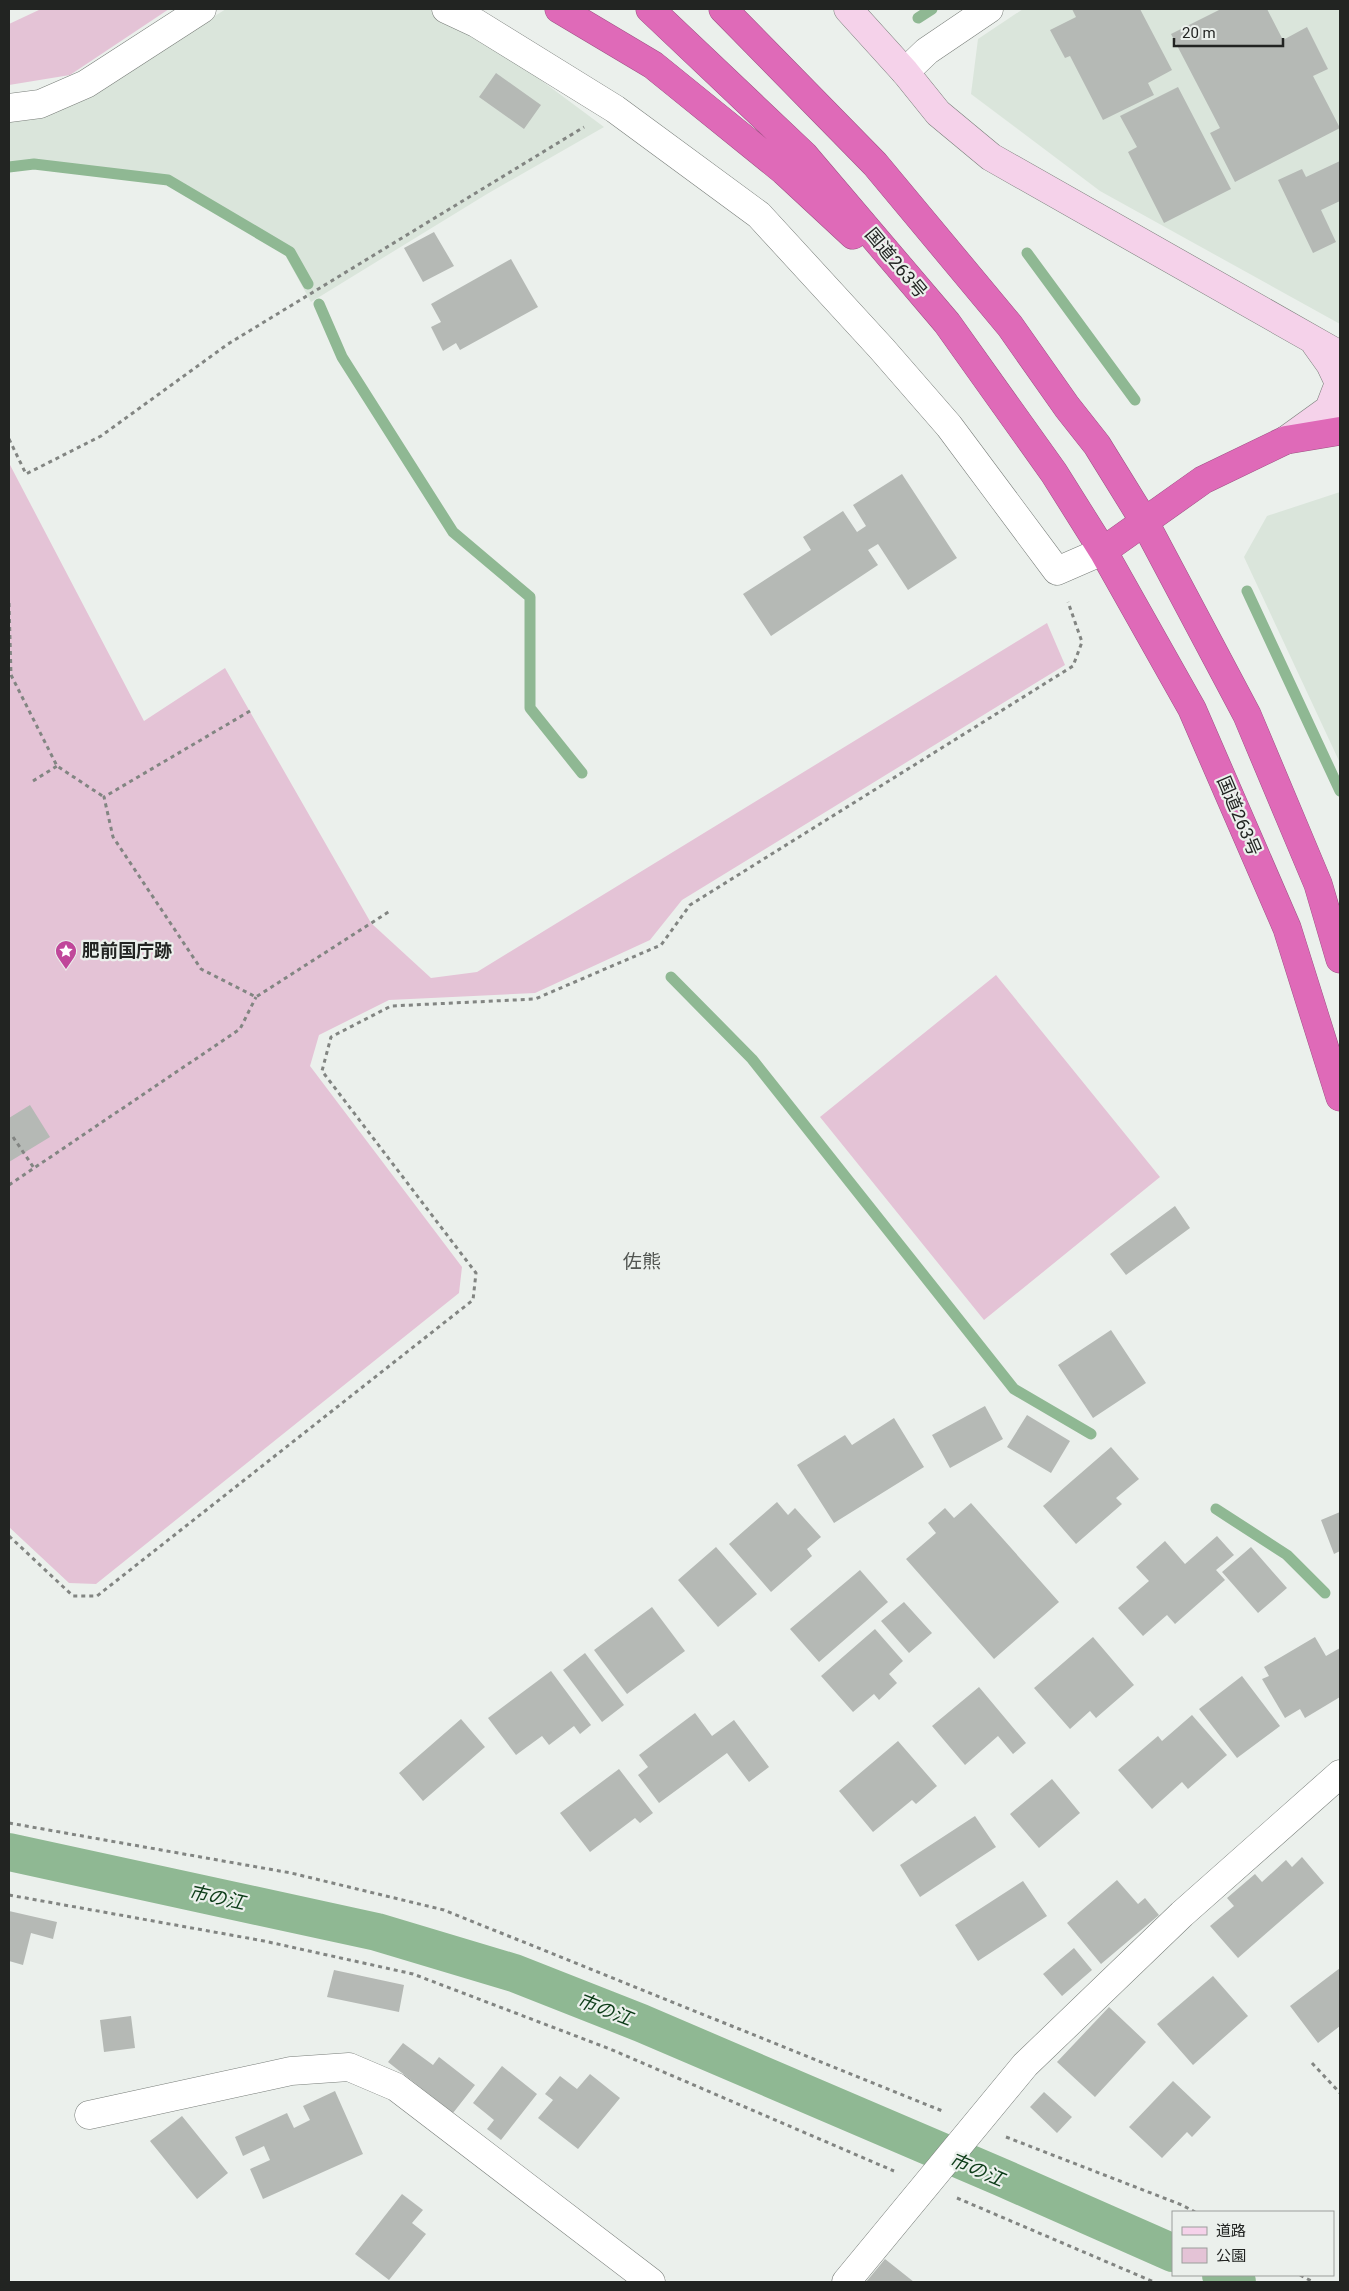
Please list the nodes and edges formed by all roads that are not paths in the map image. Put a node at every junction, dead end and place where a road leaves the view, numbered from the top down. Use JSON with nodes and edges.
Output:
{"nodes":[{"id":1,"x":202,"y":9,"type":"edge"},
{"id":2,"x":446,"y":9,"type":"edge"},
{"id":3,"x":560,"y":9,"type":"edge"},
{"id":4,"x":650,"y":9,"type":"edge"},
{"id":5,"x":723,"y":9,"type":"edge"},
{"id":6,"x":848,"y":9,"type":"edge"},
{"id":7,"x":989,"y":9,"type":"edge"},
{"id":8,"x":905,"y":72,"type":"junction"},
{"id":9,"x":9,"y":108,"type":"edge"},
{"id":10,"x":947,"y":324,"type":"junction"},
{"id":11,"x":1313,"y":340,"type":"junction"},
{"id":12,"x":1340,"y":355,"type":"edge"},
{"id":13,"x":1340,"y":431,"type":"edge"},
{"id":14,"x":1286,"y":440,"type":"junction"},
{"id":15,"x":1144,"y":521,"type":"junction"},
{"id":16,"x":1103,"y":551,"type":"junction"},
{"id":17,"x":1340,"y":958,"type":"edge"},
{"id":18,"x":1340,"y":1097,"type":"edge"},
{"id":19,"x":1340,"y":1774,"type":"edge"},
{"id":20,"x":89,"y":2115,"type":"dead end"},
{"id":21,"x":651,"y":2282,"type":"edge"},
{"id":22,"x":846,"y":2282,"type":"edge"}],
"edges":[{"from":1,"to":9,"type":"street"},
{"from":2,"to":16,"type":"street"},
{"from":3,"to":10,"type":"highway"},
{"from":4,"to":10,"type":"highway","name":"国道263号"},
{"from":5,"to":15,"type":"highway"},
{"from":6,"to":8,"type":"street"},
{"from":7,"to":8,"type":"street"},
{"from":8,"to":11,"type":"street"},
{"from":10,"to":16,"type":"highway","name":"国道263号"},
{"from":11,"to":12,"type":"street"},
{"from":11,"to":14,"type":"street"},
{"from":13,"to":14,"type":"highway"},
{"from":14,"to":15,"type":"highway"},
{"from":15,"to":16,"type":"highway"},
{"from":15,"to":17,"type":"highway"},
{"from":16,"to":18,"type":"highway","name":"国道263号"},
{"from":19,"to":22,"type":"street"},
{"from":20,"to":21,"type":"street"}]}
